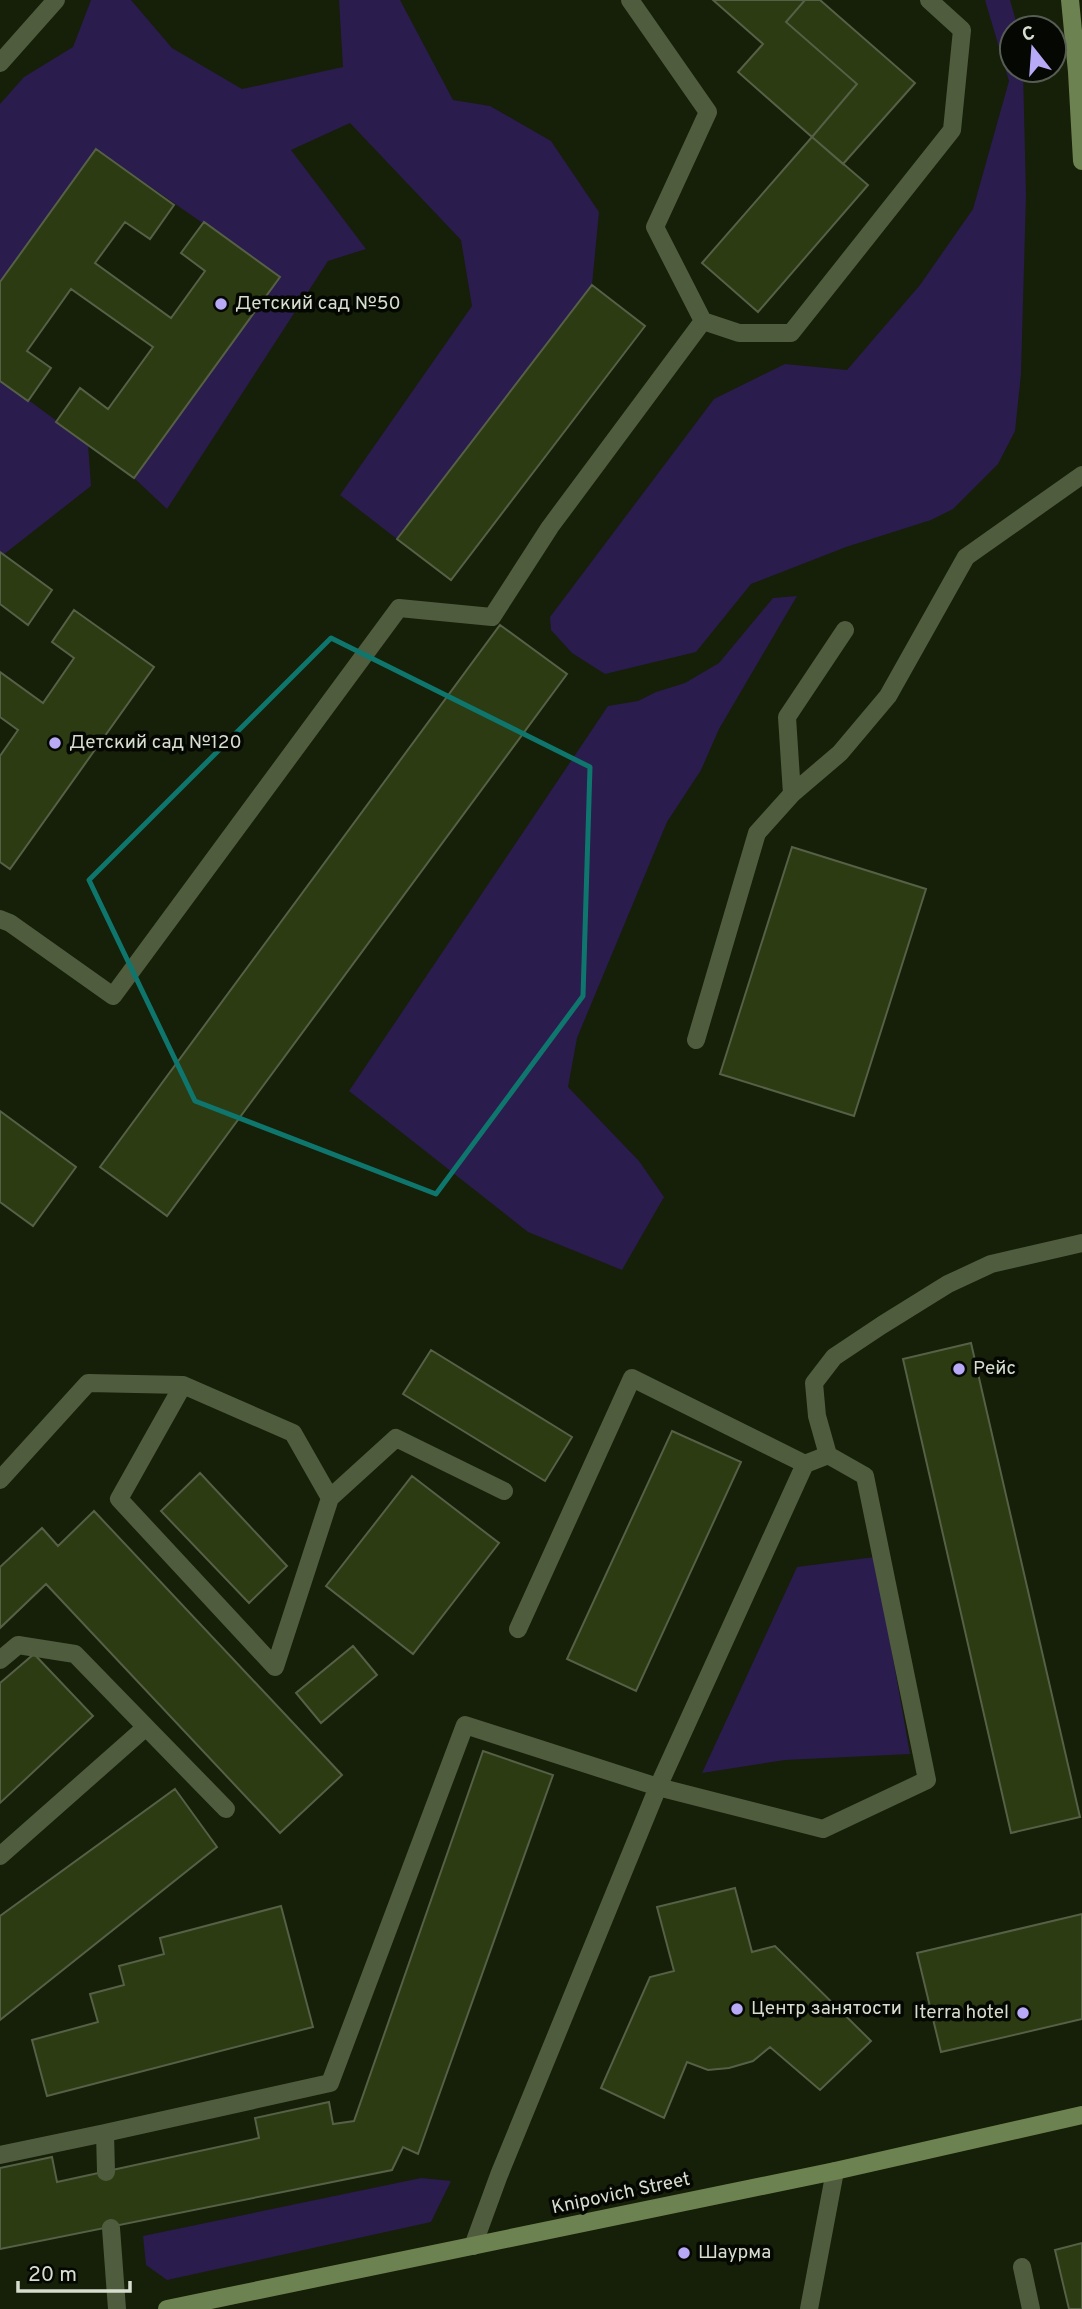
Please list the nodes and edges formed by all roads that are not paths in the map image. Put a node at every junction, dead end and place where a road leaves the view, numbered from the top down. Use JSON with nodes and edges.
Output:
{"nodes":[{"id":1,"x":56,"y":0,"type":"edge"},
{"id":2,"x":630,"y":0,"type":"edge"},
{"id":3,"x":929,"y":0,"type":"edge"},
{"id":4,"x":1070,"y":0,"type":"edge"},
{"id":5,"x":0,"y":63,"type":"edge"},
{"id":6,"x":1082,"y":161,"type":"edge"},
{"id":7,"x":703,"y":321,"type":"junction"},
{"id":8,"x":1082,"y":475,"type":"edge"},
{"id":9,"x":845,"y":630,"type":"dead end"},
{"id":10,"x":792,"y":794,"type":"junction"},
{"id":11,"x":0,"y":919,"type":"edge"},
{"id":12,"x":696,"y":1040,"type":"dead end"},
{"id":13,"x":1082,"y":1242,"type":"edge"},
{"id":14,"x":183,"y":1385,"type":"junction"},
{"id":15,"x":828,"y":1455,"type":"junction"},
{"id":16,"x":804,"y":1464,"type":"junction"},
{"id":17,"x":0,"y":1480,"type":"edge"},
{"id":18,"x":504,"y":1491,"type":"dead end"},
{"id":19,"x":330,"y":1498,"type":"junction"},
{"id":20,"x":518,"y":1629,"type":"dead end"},
{"id":21,"x":0,"y":1660,"type":"edge"},
{"id":22,"x":146,"y":1727,"type":"junction"},
{"id":23,"x":658,"y":1787,"type":"junction"},
{"id":24,"x":226,"y":1809,"type":"dead end"},
{"id":25,"x":0,"y":1856,"type":"edge"},
{"id":26,"x":1082,"y":2115,"type":"edge"},
{"id":27,"x":105,"y":2133,"type":"junction"},
{"id":28,"x":0,"y":2155,"type":"edge"},
{"id":29,"x":835,"y":2171,"type":"junction"},
{"id":30,"x":106,"y":2172,"type":"dead end"},
{"id":31,"x":111,"y":2228,"type":"dead end"},
{"id":32,"x":473,"y":2246,"type":"junction"},
{"id":33,"x":1022,"y":2267,"type":"dead end"},
{"id":34,"x":117,"y":2309,"type":"edge"},
{"id":35,"x":167,"y":2309,"type":"edge"},
{"id":36,"x":809,"y":2309,"type":"edge"},
{"id":37,"x":1031,"y":2309,"type":"edge"}],
"edges":[{"from":1,"to":5,"type":"lane"},
{"from":2,"to":7,"type":"lane"},
{"from":3,"to":7,"type":"lane"},
{"from":4,"to":6,"type":"main road"},
{"from":7,"to":11,"type":"lane"},
{"from":8,"to":10,"type":"lane"},
{"from":9,"to":10,"type":"lane"},
{"from":10,"to":12,"type":"lane"},
{"from":13,"to":15,"type":"lane"},
{"from":14,"to":17,"type":"lane"},
{"from":14,"to":19,"type":"lane"},
{"from":14,"to":19,"type":"lane"},
{"from":15,"to":16,"type":"lane"},
{"from":15,"to":23,"type":"lane"},
{"from":16,"to":20,"type":"lane"},
{"from":16,"to":23,"type":"lane"},
{"from":18,"to":19,"type":"lane"},
{"from":21,"to":22,"type":"lane"},
{"from":22,"to":24,"type":"lane"},
{"from":22,"to":25,"type":"lane"},
{"from":23,"to":27,"type":"lane"},
{"from":23,"to":32,"type":"lane"},
{"from":26,"to":29,"type":"main road","name":"Knipovich Street"},
{"from":27,"to":28,"type":"lane"},
{"from":27,"to":30,"type":"lane"},
{"from":29,"to":32,"type":"main road","name":"Knipovich Street"},
{"from":29,"to":36,"type":"lane"},
{"from":31,"to":34,"type":"lane"},
{"from":32,"to":35,"type":"main road","name":"Knipovich Street"},
{"from":33,"to":37,"type":"lane"}]}
